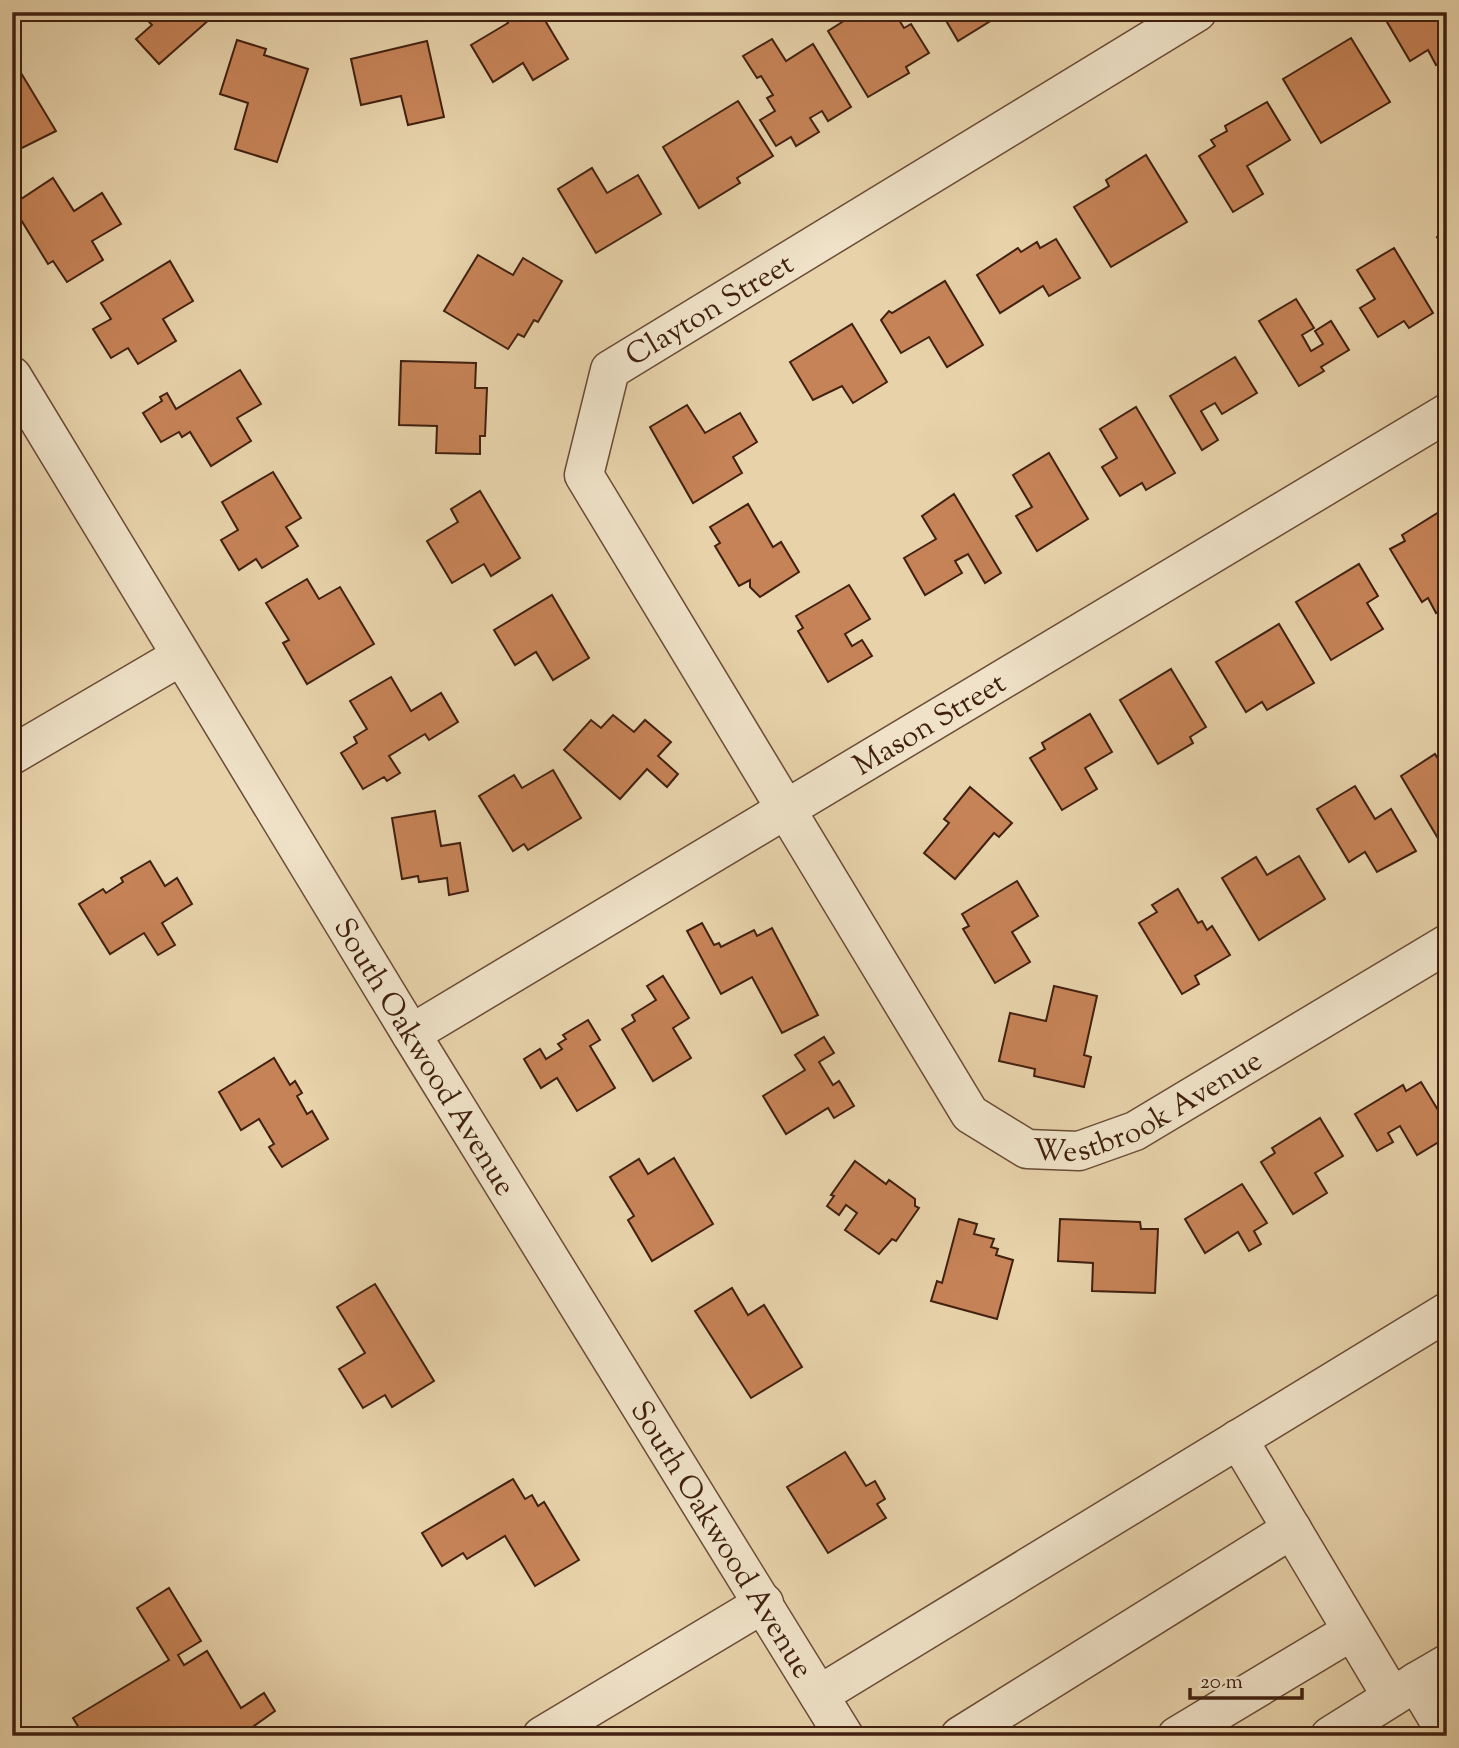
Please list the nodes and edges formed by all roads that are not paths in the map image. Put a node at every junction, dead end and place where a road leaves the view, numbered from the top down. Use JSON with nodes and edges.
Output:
{"nodes":[{"id":1,"x":1197,"y":12,"type":"edge"},
{"id":2,"x":12,"y":376,"type":"edge"},
{"id":3,"x":1447,"y":412,"type":"edge"},
{"id":4,"x":181,"y":656,"type":"junction"},
{"id":5,"x":12,"y":755,"type":"edge"},
{"id":6,"x":784,"y":808,"type":"junction"},
{"id":7,"x":1447,"y":944,"type":"edge"},
{"id":8,"x":411,"y":1034,"type":"junction"},
{"id":9,"x":1447,"y":1312,"type":"edge"},
{"id":10,"x":1238,"y":1439,"type":"junction"},
{"id":11,"x":1292,"y":1529,"type":"junction"},
{"id":12,"x":764,"y":1602,"type":"junction"},
{"id":13,"x":1352,"y":1630,"type":"junction"},
{"id":14,"x":1418,"y":1681,"type":"edge"},
{"id":15,"x":819,"y":1695,"type":"junction"},
{"id":16,"x":1447,"y":1734,"type":"edge"},
{"id":17,"x":542,"y":1736,"type":"edge"},
{"id":18,"x":844,"y":1736,"type":"edge"},
{"id":19,"x":960,"y":1736,"type":"edge"},
{"id":20,"x":1177,"y":1736,"type":"edge"},
{"id":21,"x":1330,"y":1736,"type":"edge"}],
"edges":[{"from":1,"to":6,"type":"street","name":"Clayton Street"},
{"from":2,"to":4,"type":"street","name":"South Oakwood Avenue"},
{"from":3,"to":6,"type":"street","name":"Mason Street"},
{"from":4,"to":5,"type":"street"},
{"from":4,"to":8,"type":"street","name":"South Oakwood Avenue"},
{"from":6,"to":7,"type":"street","name":"Westbrook Avenue"},
{"from":6,"to":8,"type":"street","name":"Mason Street"},
{"from":8,"to":12,"type":"street","name":"South Oakwood Avenue"},
{"from":9,"to":10,"type":"street"},
{"from":10,"to":11,"type":"street"},
{"from":10,"to":15,"type":"street"},
{"from":11,"to":13,"type":"street"},
{"from":11,"to":19,"type":"street"},
{"from":12,"to":15,"type":"street","name":"South Oakwood Avenue"},
{"from":12,"to":17,"type":"street"},
{"from":13,"to":14,"type":"street"},
{"from":13,"to":20,"type":"street"},
{"from":14,"to":16,"type":"street"},
{"from":14,"to":21,"type":"street"},
{"from":15,"to":18,"type":"street","name":"South Oakwood Avenue"}]}
